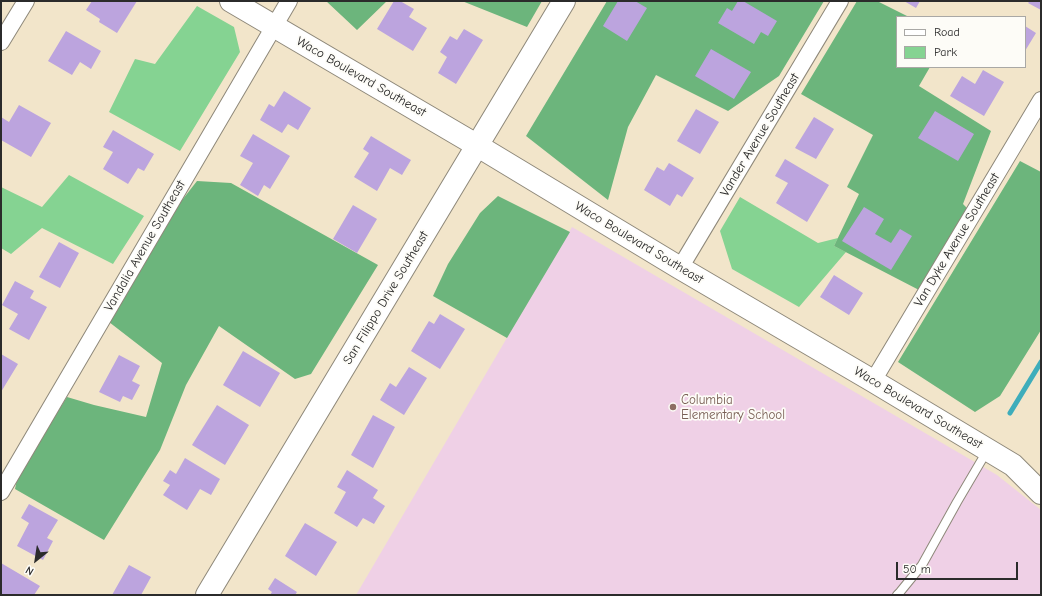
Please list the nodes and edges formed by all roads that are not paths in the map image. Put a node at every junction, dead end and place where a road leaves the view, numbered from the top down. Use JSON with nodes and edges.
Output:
{"nodes":[{"id":1,"x":26,"y":1,"type":"edge"},
{"id":2,"x":231,"y":1,"type":"edge"},
{"id":3,"x":289,"y":1,"type":"edge"},
{"id":4,"x":564,"y":1,"type":"edge"},
{"id":5,"x":840,"y":1,"type":"edge"},
{"id":6,"x":274,"y":27,"type":"junction"},
{"id":7,"x":1,"y":42,"type":"edge"},
{"id":8,"x":1041,"y":100,"type":"edge"},
{"id":9,"x":478,"y":146,"type":"junction"},
{"id":10,"x":680,"y":268,"type":"junction"},
{"id":11,"x":873,"y":381,"type":"junction"},
{"id":12,"x":988,"y":450,"type":"junction"},
{"id":13,"x":1,"y":492,"type":"edge"},
{"id":14,"x":1041,"y":493,"type":"edge"},
{"id":15,"x":207,"y":595,"type":"edge"},
{"id":16,"x":897,"y":595,"type":"edge"}],
"edges":[{"from":1,"to":7,"type":"street"},
{"from":2,"to":6,"type":"street","name":"Waco Boulevard Southeast"},
{"from":3,"to":6,"type":"street","name":"Vandalia Avenue Southeast"},
{"from":4,"to":9,"type":"street","name":"San Filippo Drive Southeast"},
{"from":5,"to":10,"type":"street","name":"Vander Avenue Southeast"},
{"from":6,"to":9,"type":"street","name":"Waco Boulevard Southeast"},
{"from":6,"to":13,"type":"street","name":"Vandalia Avenue Southeast"},
{"from":8,"to":11,"type":"street","name":"Van Dyke Avenue Southeast"},
{"from":9,"to":10,"type":"street","name":"Waco Boulevard Southeast"},
{"from":9,"to":15,"type":"street","name":"San Filippo Drive Southeast"},
{"from":10,"to":11,"type":"street","name":"Waco Boulevard Southeast"},
{"from":11,"to":12,"type":"street","name":"Waco Boulevard Southeast"},
{"from":12,"to":14,"type":"street","name":"Waco Boulevard Southeast"},
{"from":12,"to":16,"type":"lane"}]}
